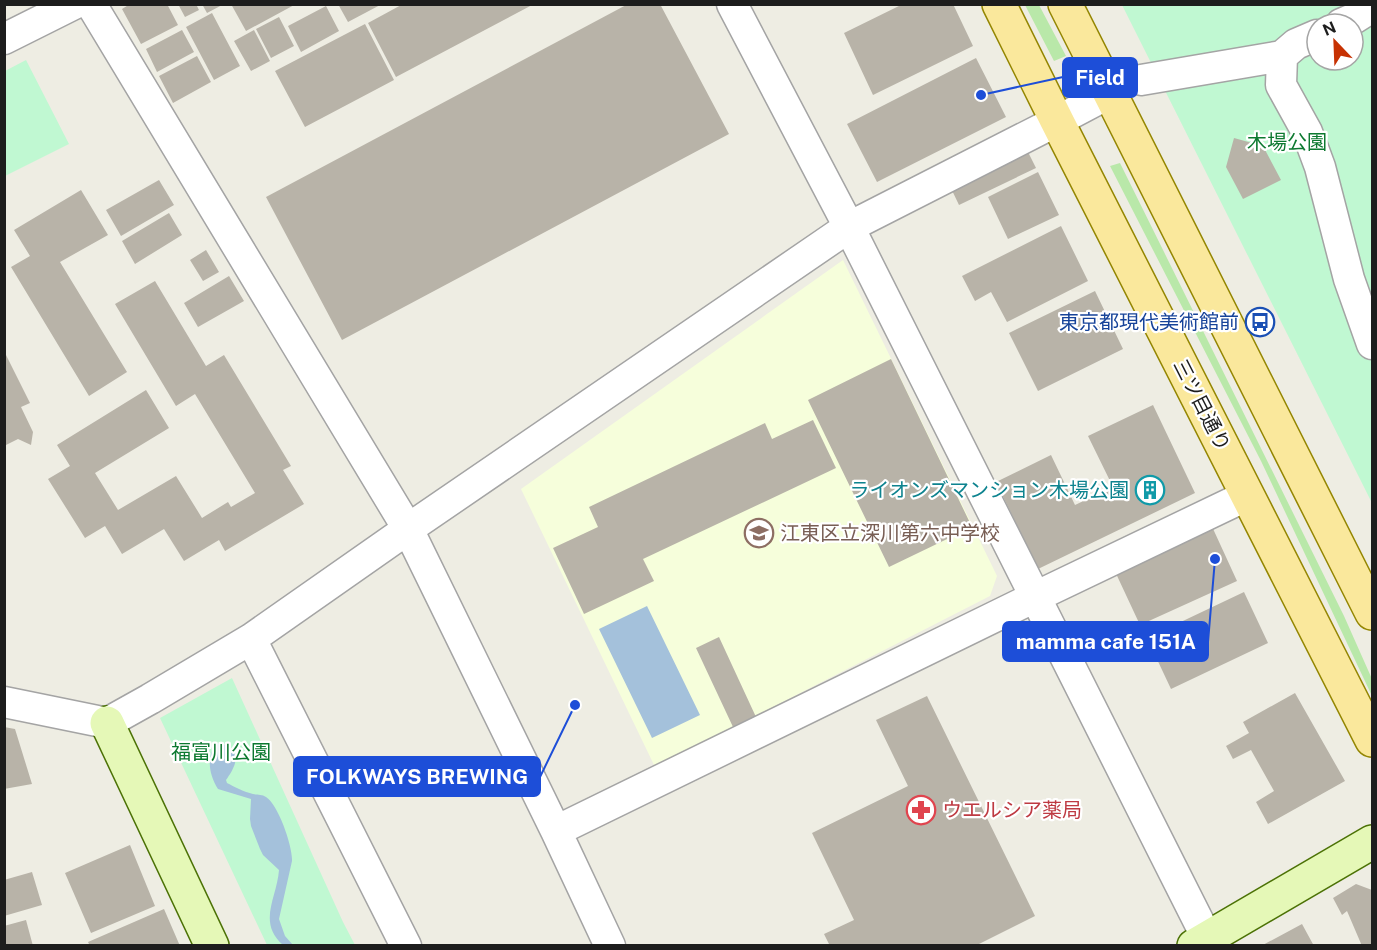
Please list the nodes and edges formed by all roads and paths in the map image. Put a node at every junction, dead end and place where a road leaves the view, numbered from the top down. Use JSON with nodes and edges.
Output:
{"nodes":[{"id":1,"x":74,"y":4,"type":"edge"},
{"id":2,"x":91,"y":4,"type":"edge"},
{"id":3,"x":732,"y":4,"type":"edge"},
{"id":4,"x":999,"y":4,"type":"edge"},
{"id":5,"x":1065,"y":4,"type":"edge"},
{"id":6,"x":4,"y":39,"type":"edge"},
{"id":7,"x":1305,"y":40,"type":"edge"},
{"id":8,"x":1281,"y":56,"type":"junction"},
{"id":9,"x":1141,"y":80,"type":"dead end"},
{"id":10,"x":1110,"y":93,"type":"junction"},
{"id":11,"x":1057,"y":122,"type":"junction"},
{"id":12,"x":849,"y":227,"type":"junction"},
{"id":13,"x":1372,"y":344,"type":"edge"},
{"id":14,"x":1248,"y":495,"type":"junction"},
{"id":15,"x":408,"y":529,"type":"junction"},
{"id":16,"x":1035,"y":597,"type":"junction"},
{"id":17,"x":1372,"y":613,"type":"edge"},
{"id":18,"x":251,"y":639,"type":"junction"},
{"id":19,"x":4,"y":702,"type":"edge"},
{"id":20,"x":107,"y":723,"type":"junction"},
{"id":21,"x":1372,"y":740,"type":"edge"},
{"id":22,"x":556,"y":831,"type":"junction"},
{"id":23,"x":1372,"y":842,"type":"edge"},
{"id":24,"x":1204,"y":943,"type":"edge"},
{"id":25,"x":212,"y":945,"type":"edge"},
{"id":26,"x":406,"y":945,"type":"edge"},
{"id":27,"x":610,"y":945,"type":"edge"}],
"edges":[{"from":1,"to":6,"type":"street"},
{"from":2,"to":15,"type":"street"},
{"from":3,"to":12,"type":"street"},
{"from":4,"to":11,"type":"main road","name":"三ツ目通り"},
{"from":5,"to":10,"type":"main road"},
{"from":7,"to":8,"type":"street"},
{"from":8,"to":9,"type":"street"},
{"from":8,"to":13,"type":"street"},
{"from":10,"to":11,"type":"street"},
{"from":10,"to":17,"type":"main road"},
{"from":11,"to":12,"type":"street"},
{"from":11,"to":14,"type":"main road","name":"三ツ目通り"},
{"from":12,"to":15,"type":"street"},
{"from":12,"to":16,"type":"street"},
{"from":14,"to":16,"type":"street"},
{"from":14,"to":21,"type":"main road","name":"三ツ目通り"},
{"from":15,"to":18,"type":"street"},
{"from":15,"to":22,"type":"street"},
{"from":16,"to":22,"type":"street"},
{"from":16,"to":24,"type":"street"},
{"from":18,"to":20,"type":"street"},
{"from":18,"to":26,"type":"street"},
{"from":19,"to":20,"type":"street"},
{"from":20,"to":25,"type":"street"},
{"from":22,"to":27,"type":"street"},
{"from":23,"to":24,"type":"street"}]}
